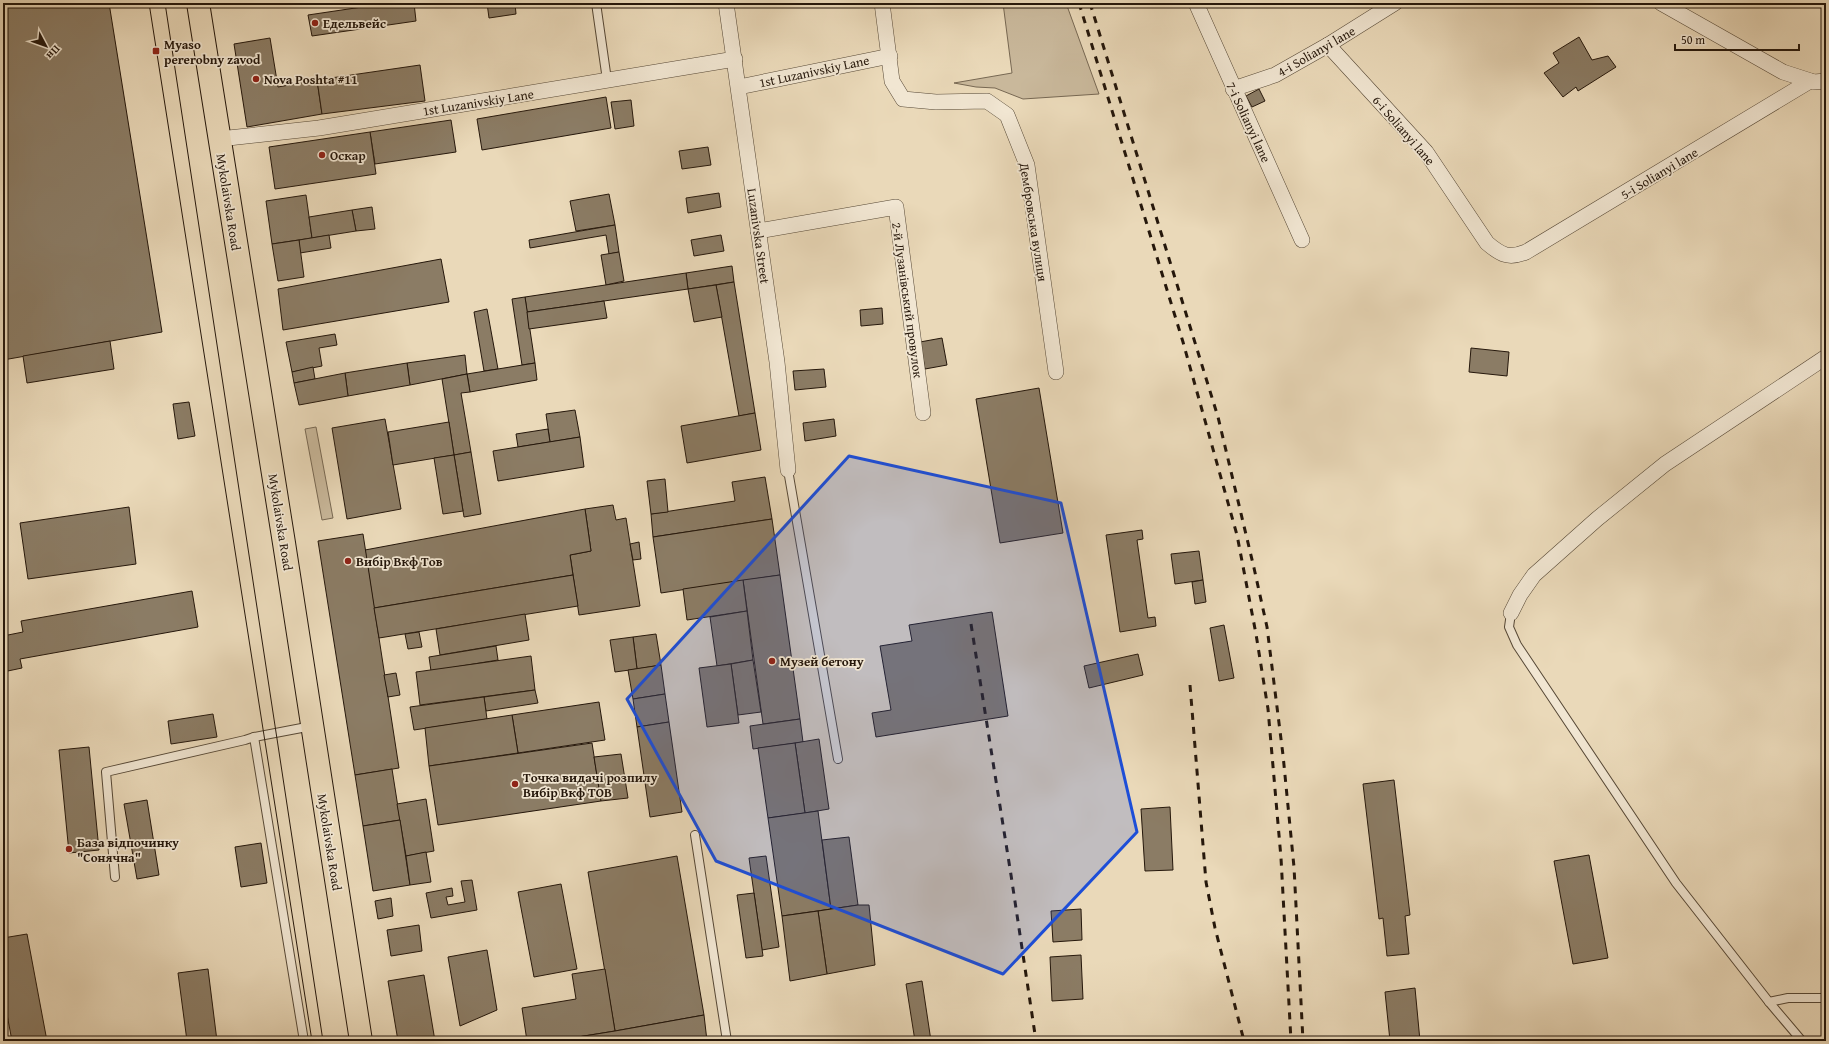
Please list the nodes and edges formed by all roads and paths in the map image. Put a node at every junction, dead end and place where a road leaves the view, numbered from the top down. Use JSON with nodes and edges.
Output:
{"nodes":[{"id":1,"x":198,"y":3,"type":"edge"},
{"id":2,"x":596,"y":3,"type":"edge"},
{"id":3,"x":726,"y":3,"type":"edge"},
{"id":4,"x":882,"y":3,"type":"edge"},
{"id":5,"x":1196,"y":3,"type":"edge"},
{"id":6,"x":1395,"y":3,"type":"edge"},
{"id":7,"x":1661,"y":3,"type":"edge"},
{"id":8,"x":1328,"y":45,"type":"junction"},
{"id":9,"x":890,"y":56,"type":"junction"},
{"id":10,"x":735,"y":59,"type":"junction"},
{"id":11,"x":607,"y":80,"type":"junction"},
{"id":12,"x":1810,"y":81,"type":"junction"},
{"id":13,"x":1826,"y":81,"type":"edge"},
{"id":14,"x":739,"y":86,"type":"junction"},
{"id":15,"x":1233,"y":89,"type":"junction"},
{"id":16,"x":219,"y":139,"type":"junction"},
{"id":17,"x":758,"y":231,"type":"junction"},
{"id":18,"x":1302,"y":240,"type":"dead end"},
{"id":19,"x":1505,"y":255,"type":"joint"},
{"id":20,"x":1826,"y":356,"type":"edge"},
{"id":21,"x":1056,"y":372,"type":"dead end"},
{"id":22,"x":923,"y":413,"type":"dead end"},
{"id":23,"x":788,"y":470,"type":"joint"},
{"id":24,"x":1511,"y":613,"type":"joint"},
{"id":25,"x":312,"y":726,"type":"junction"},
{"id":26,"x":254,"y":737,"type":"junction"},
{"id":27,"x":838,"y":759,"type":"dead end"},
{"id":28,"x":695,"y":835,"type":"dead end"},
{"id":29,"x":115,"y":877,"type":"dead end"},
{"id":30,"x":1826,"y":998,"type":"edge"},
{"id":31,"x":1769,"y":1002,"type":"junction"},
{"id":32,"x":304,"y":1041,"type":"edge"},
{"id":33,"x":361,"y":1041,"type":"edge"},
{"id":34,"x":728,"y":1041,"type":"edge"},
{"id":35,"x":1802,"y":1041,"type":"edge"}],
"edges":[{"from":1,"to":16,"type":"main road","name":"Mykolaivska Road"},
{"from":2,"to":11,"type":"lane"},
{"from":3,"to":10,"type":"street","name":"Luzanivska Street"},
{"from":4,"to":9,"type":"street","name":"Дембровська вулиця"},
{"from":5,"to":15,"type":"street","name":"7-i Solianyi lane"},
{"from":6,"to":8,"type":"street","name":"4-i Solianyi lane"},
{"from":7,"to":12,"type":"street"},
{"from":8,"to":15,"type":"street","name":"4-i Solianyi lane"},
{"from":8,"to":19,"type":"street","name":"6-i Solianyi lane"},
{"from":9,"to":14,"type":"street","name":"1st Luzanivskiy Lane"},
{"from":9,"to":21,"type":"street","name":"Дембровська вулиця"},
{"from":10,"to":11,"type":"street","name":"1st Luzanivskiy Lane"},
{"from":10,"to":14,"type":"street","name":"Luzanivska Street"},
{"from":11,"to":16,"type":"street","name":"1st Luzanivskiy Lane"},
{"from":12,"to":13,"type":"street"},
{"from":12,"to":19,"type":"street","name":"5-i Solianyi lane"},
{"from":14,"to":17,"type":"street","name":"Luzanivska Street"},
{"from":15,"to":18,"type":"street","name":"7-i Solianyi lane"},
{"from":16,"to":25,"type":"main road","name":"Mykolaivska Road"},
{"from":17,"to":22,"type":"street","name":"2-й Лузанівський провулок"},
{"from":17,"to":23,"type":"street","name":"Luzanivska Street"},
{"from":20,"to":24,"type":"street"},
{"from":23,"to":27,"type":"lane"},
{"from":24,"to":31,"type":"lane"},
{"from":25,"to":26,"type":"lane"},
{"from":25,"to":33,"type":"main road","name":"Mykolaivska Road"},
{"from":26,"to":29,"type":"lane"},
{"from":26,"to":32,"type":"lane"},
{"from":28,"to":34,"type":"lane"},
{"from":30,"to":31,"type":"lane"},
{"from":31,"to":35,"type":"lane"}]}
